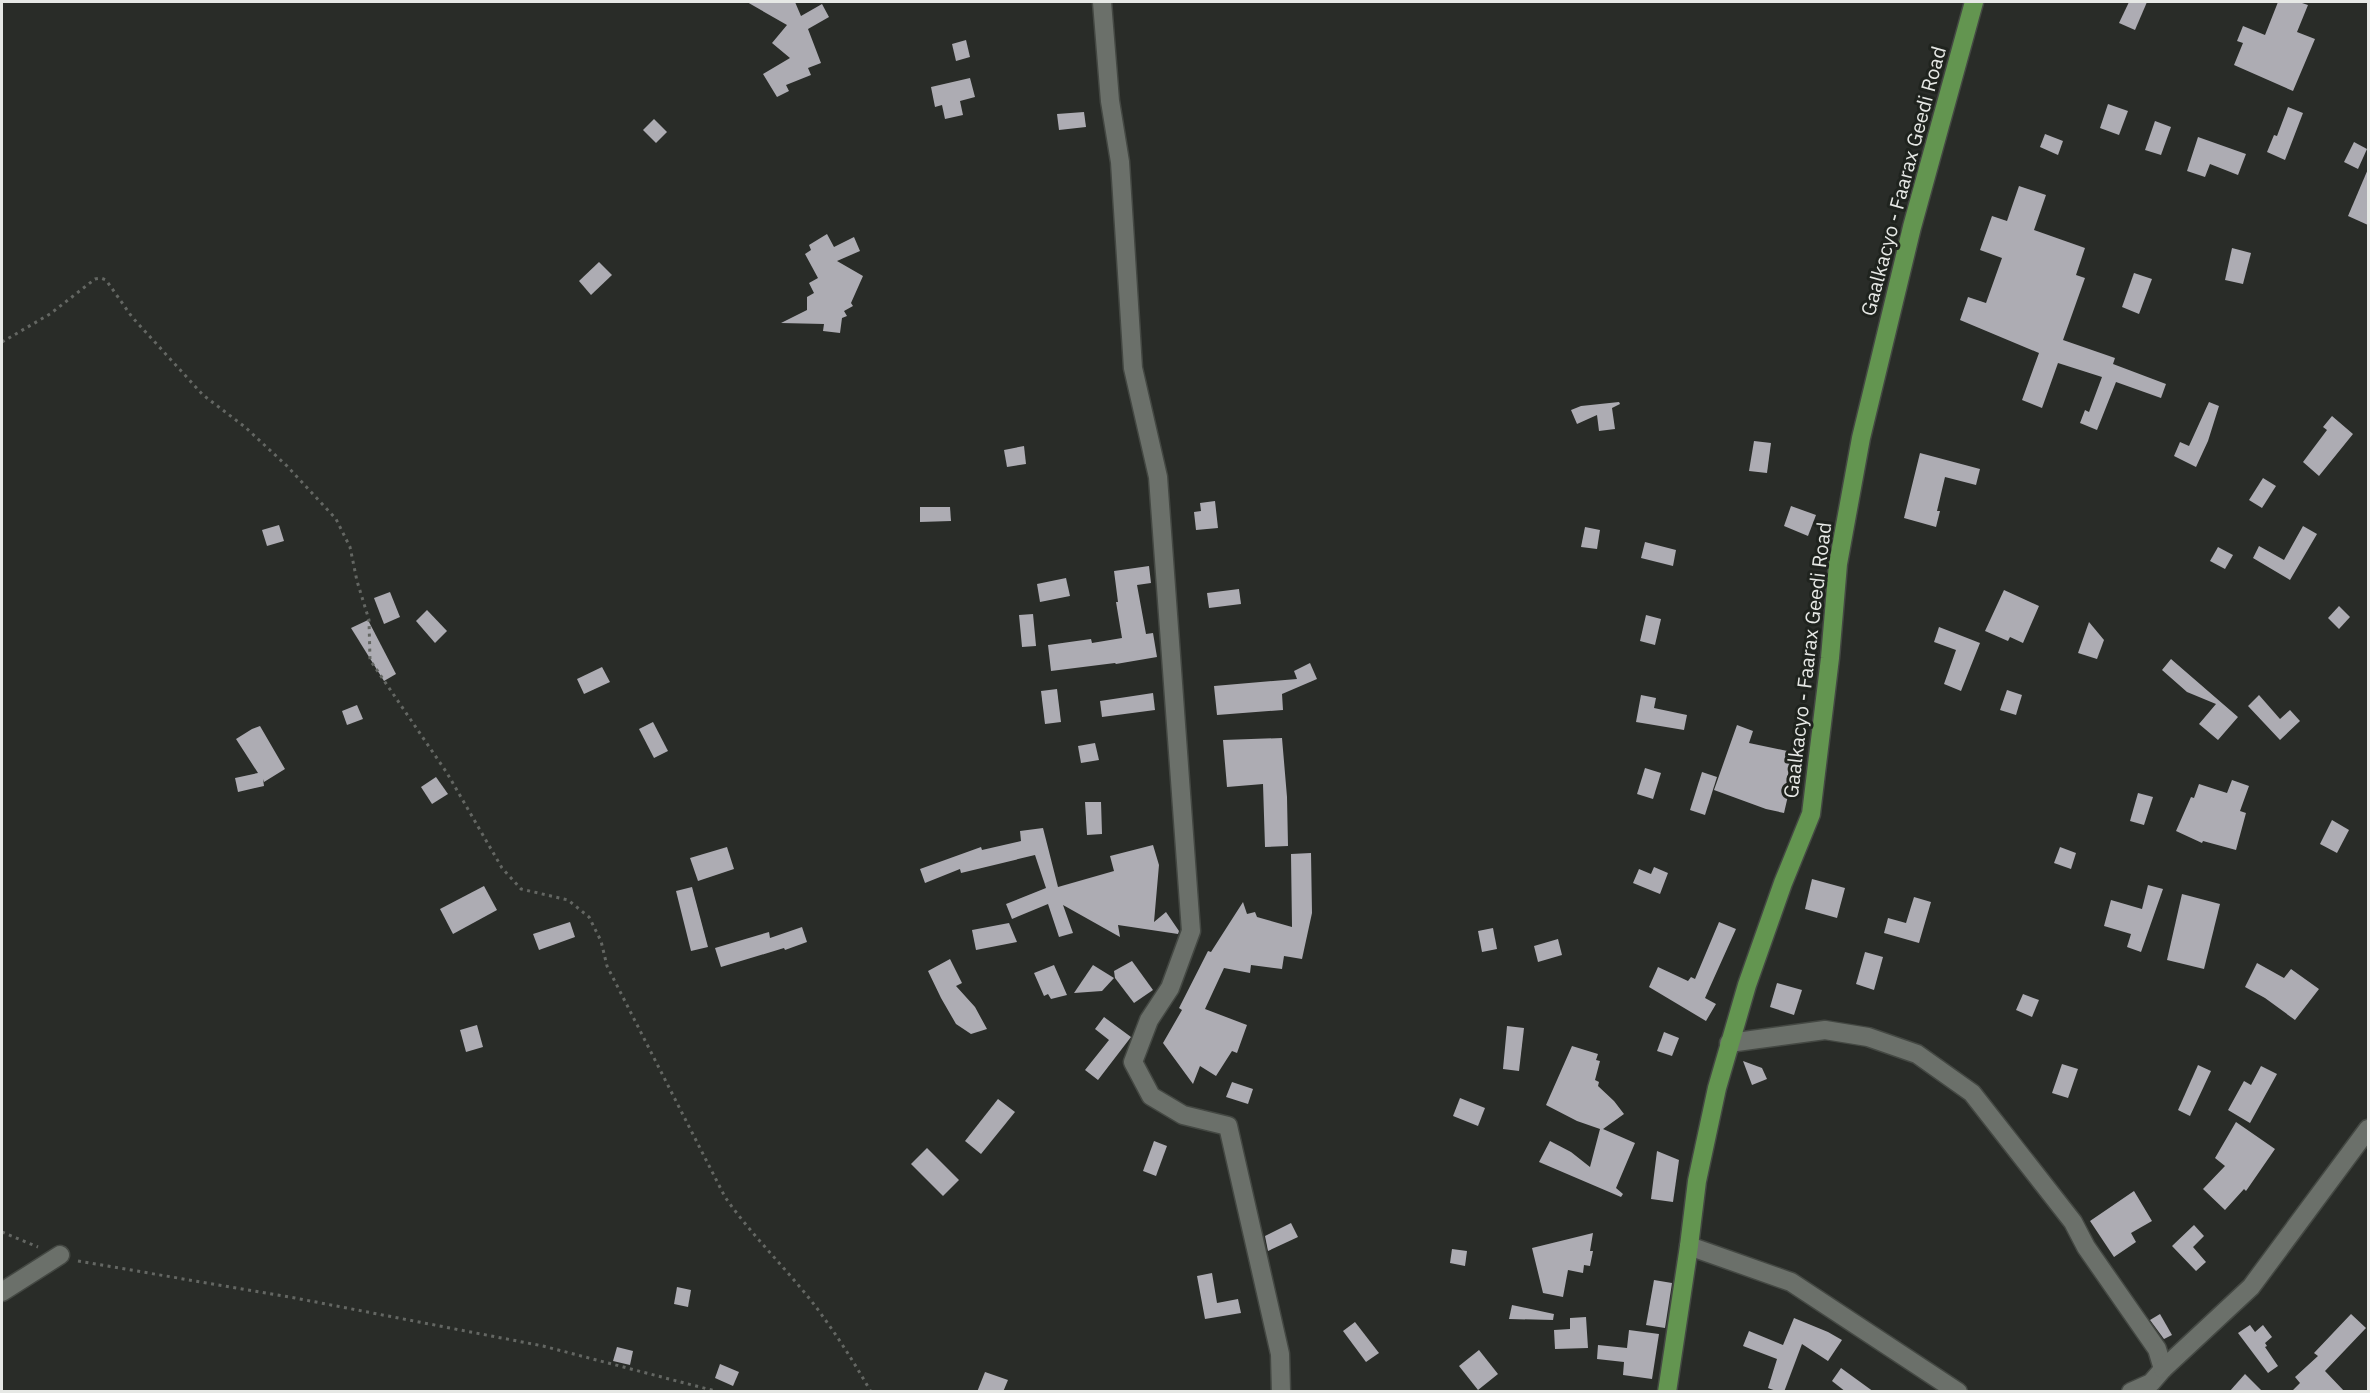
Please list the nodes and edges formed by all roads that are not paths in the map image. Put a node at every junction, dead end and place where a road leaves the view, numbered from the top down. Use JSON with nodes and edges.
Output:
{"nodes":[{"id":1,"x":1102,"y":2,"type":"edge"},
{"id":2,"x":1974,"y":2,"type":"edge"},
{"id":3,"x":1729,"y":1043,"type":"junction"},
{"id":4,"x":2368,"y":1129,"type":"edge"},
{"id":5,"x":1689,"y":1246,"type":"junction"},
{"id":6,"x":60,"y":1255,"type":"road end"},
{"id":7,"x":2,"y":1292,"type":"edge"},
{"id":8,"x":2163,"y":1369,"type":"junction"},
{"id":9,"x":1281,"y":1392,"type":"edge"},
{"id":10,"x":1667,"y":1392,"type":"edge"},
{"id":11,"x":1958,"y":1392,"type":"edge"},
{"id":12,"x":2131,"y":1392,"type":"edge"}],
"edges":[{"from":1,"to":9,"type":"street"},
{"from":2,"to":3,"type":"main road","name":"Gaalkacyo - Faarax Geedi Road"},
{"from":3,"to":5,"type":"main road","name":"Gaalkacyo - Faarax Geedi Road"},
{"from":3,"to":8,"type":"street"},
{"from":4,"to":8,"type":"street"},
{"from":5,"to":10,"type":"main road","name":"Gaalkacyo - Faarax Geedi Road"},
{"from":5,"to":11,"type":"street"},
{"from":6,"to":7,"type":"street"},
{"from":8,"to":12,"type":"street"}]}
